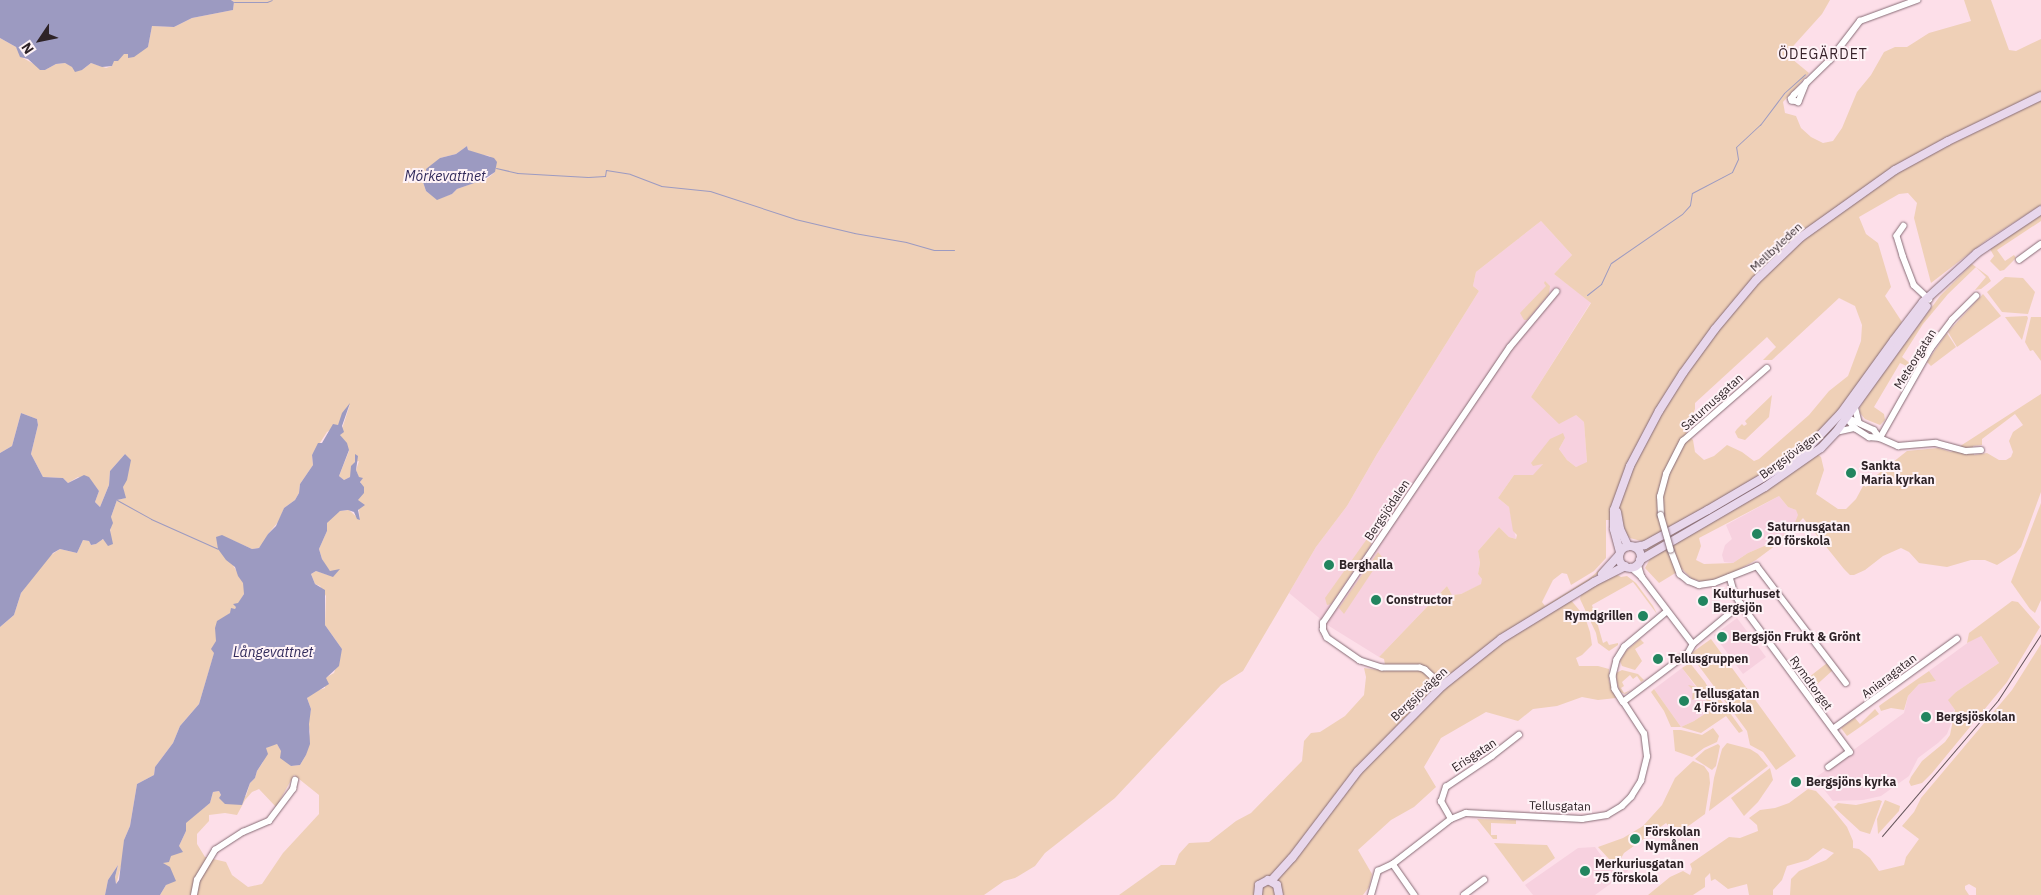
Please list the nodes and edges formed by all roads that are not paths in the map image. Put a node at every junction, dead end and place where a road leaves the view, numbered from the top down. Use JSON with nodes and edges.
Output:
{"nodes":[{"id":1,"x":1917,"y":0,"type":"edge"},
{"id":2,"x":1807,"y":82,"type":"dead end"},
{"id":3,"x":2041,"y":96,"type":"edge"},
{"id":4,"x":2041,"y":210,"type":"edge"},
{"id":5,"x":1904,"y":226,"type":"dead end"},
{"id":6,"x":2041,"y":244,"type":"edge"},
{"id":7,"x":2019,"y":260,"type":"dead end"},
{"id":8,"x":1556,"y":292,"type":"dead end"},
{"id":9,"x":1976,"y":296,"type":"dead end"},
{"id":10,"x":1929,"y":299,"type":"junction"},
{"id":11,"x":1766,"y":368,"type":"dead end"},
{"id":12,"x":1855,"y":406,"type":"junction"},
{"id":13,"x":1844,"y":415,"type":"junction"},
{"id":14,"x":1859,"y":422,"type":"junction"},
{"id":15,"x":1855,"y":428,"type":"junction"},
{"id":16,"x":1836,"y":432,"type":"junction"},
{"id":17,"x":1880,"y":438,"type":"junction"},
{"id":18,"x":1981,"y":450,"type":"dead end"},
{"id":19,"x":1616,"y":505,"type":"junction"},
{"id":20,"x":1632,"y":547,"type":"junction"},
{"id":21,"x":1620,"y":554,"type":"junction"},
{"id":22,"x":1633,"y":564,"type":"junction"},
{"id":23,"x":1730,"y":577,"type":"junction"},
{"id":24,"x":1594,"y":582,"type":"junction"},
{"id":25,"x":1740,"y":604,"type":"junction"},
{"id":26,"x":1667,"y":612,"type":"junction"},
{"id":27,"x":1957,"y":639,"type":"dead end"},
{"id":28,"x":1692,"y":644,"type":"junction"},
{"id":29,"x":1846,"y":683,"type":"dead end"},
{"id":30,"x":1442,"y":686,"type":"junction"},
{"id":31,"x":1623,"y":702,"type":"junction"},
{"id":32,"x":1833,"y":729,"type":"junction"},
{"id":33,"x":1519,"y":735,"type":"dead end"},
{"id":34,"x":1829,"y":767,"type":"dead end"},
{"id":35,"x":295,"y":780,"type":"dead end"},
{"id":36,"x":1451,"y":820,"type":"junction"},
{"id":37,"x":1292,"y":858,"type":"junction"},
{"id":38,"x":1393,"y":864,"type":"junction"},
{"id":39,"x":1270,"y":880,"type":"junction"},
{"id":40,"x":1484,"y":880,"type":"dead end"},
{"id":41,"x":1280,"y":893,"type":"edge"},
{"id":42,"x":194,"y":895,"type":"edge"},
{"id":43,"x":1258,"y":895,"type":"edge"},
{"id":44,"x":1371,"y":895,"type":"edge"},
{"id":45,"x":1414,"y":895,"type":"edge"},
{"id":46,"x":1464,"y":895,"type":"edge"}],
"edges":[{"from":1,"to":2,"type":"street"},
{"from":3,"to":19,"type":"main road","name":"Mellbyleden"},
{"from":4,"to":10,"type":"main road","name":"Bergsjövägen"},
{"from":5,"to":10,"type":"street"},
{"from":6,"to":7,"type":"street"},
{"from":8,"to":30,"type":"street","name":"Bergsjödalen"},
{"from":9,"to":17,"type":"street","name":"Meteorgatan"},
{"from":10,"to":12,"type":"main road","name":"Bergsjövägen"},
{"from":10,"to":13,"type":"main road","name":"Bergsjövägen"},
{"from":11,"to":23,"type":"street","name":"Saturnusgatan","bridge":true},
{"from":12,"to":13,"type":"main road","name":"Bergsjövägen"},
{"from":12,"to":14,"type":"street"},
{"from":13,"to":14,"type":"street"},
{"from":13,"to":15,"type":"street"},
{"from":13,"to":16,"type":"main road","name":"Bergsjövägen"},
{"from":13,"to":20,"type":"main road","name":"Bergsjövägen"},
{"from":14,"to":17,"type":"street"},
{"from":15,"to":16,"type":"street"},
{"from":15,"to":17,"type":"street"},
{"from":16,"to":22,"type":"main road","name":"Bergsjövägen"},
{"from":17,"to":18,"type":"street"},
{"from":19,"to":20,"type":"main road","name":"Mellbyleden"},
{"from":19,"to":21,"type":"main road","name":"Mellbyleden"},
{"from":20,"to":21,"type":"main road","name":"Bergsjövägen"},
{"from":20,"to":22,"type":"main road"},
{"from":21,"to":22,"type":"main road"},
{"from":21,"to":24,"type":"main road","name":"Bergsjövägen"},
{"from":22,"to":24,"type":"main road","name":"Bergsjövägen"},
{"from":22,"to":26,"type":"street"},
{"from":23,"to":25,"type":"street","name":"Rymdtorget"},
{"from":23,"to":29,"type":"street","name":"Saturnusgatan"},
{"from":24,"to":30,"type":"main road","name":"Bergsjövägen"},
{"from":25,"to":28,"type":"street"},
{"from":25,"to":32,"type":"street","name":"Rymdtorget"},
{"from":26,"to":28,"type":"street"},
{"from":26,"to":31,"type":"street","name":"Tellusgatan"},
{"from":27,"to":32,"type":"street","name":"Aniaragatan"},
{"from":28,"to":31,"type":"street"},
{"from":30,"to":37,"type":"main road","name":"Bergsjövägen"},
{"from":31,"to":36,"type":"street","name":"Tellusgatan"},
{"from":32,"to":34,"type":"street","name":"Rymdtorget"},
{"from":33,"to":36,"type":"street","name":"Erisgatan"},
{"from":35,"to":42,"type":"street"},
{"from":36,"to":38,"type":"street","name":"Tellusgatan"},
{"from":37,"to":39,"type":"main road","name":"Bergsjövägen"},
{"from":37,"to":41,"type":"main road","name":"Bergsjövägen"},
{"from":38,"to":44,"type":"street","name":"Tellusgatan"},
{"from":38,"to":45,"type":"street"},
{"from":39,"to":41,"type":"main road","name":"Bergsjövägen"},
{"from":39,"to":43,"type":"main road","name":"Bergsjövägen"},
{"from":40,"to":46,"type":"street"}]}
